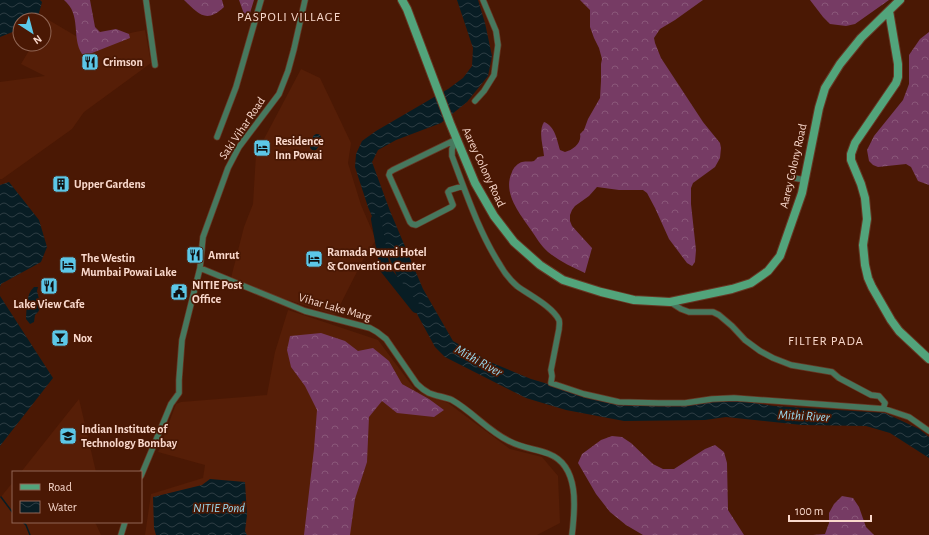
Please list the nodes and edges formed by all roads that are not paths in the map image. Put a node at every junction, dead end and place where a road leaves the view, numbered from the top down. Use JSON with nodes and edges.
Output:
{"nodes":[{"id":1,"x":146,"y":0,"type":"edge"},
{"id":2,"x":261,"y":0,"type":"edge"},
{"id":3,"x":305,"y":0,"type":"edge"},
{"id":4,"x":402,"y":0,"type":"edge"},
{"id":5,"x":483,"y":0,"type":"edge"},
{"id":6,"x":900,"y":0,"type":"edge"},
{"id":7,"x":889,"y":11,"type":"junction"},
{"id":8,"x":155,"y":65,"type":"dead end"},
{"id":9,"x":475,"y":101,"type":"dead end"},
{"id":10,"x":217,"y":138,"type":"dead end"},
{"id":11,"x":457,"y":139,"type":"junction"},
{"id":12,"x":794,"y":178,"type":"dead end"},
{"id":13,"x":805,"y":180,"type":"junction"},
{"id":14,"x":464,"y":186,"type":"junction"},
{"id":15,"x":200,"y":268,"type":"junction"},
{"id":16,"x":670,"y":302,"type":"junction"},
{"id":17,"x":929,"y":359,"type":"edge"},
{"id":18,"x":883,"y":409,"type":"junction"},
{"id":19,"x":929,"y":431,"type":"edge"},
{"id":20,"x":142,"y":474,"type":"edge"},
{"id":21,"x":125,"y":523,"type":"edge"},
{"id":22,"x":122,"y":535,"type":"edge"},
{"id":23,"x":572,"y":535,"type":"edge"}],
"edges":[{"from":1,"to":8,"type":"street"},
{"from":2,"to":10,"type":"street"},
{"from":3,"to":15,"type":"street","name":"Saki Vihar Road"},
{"from":4,"to":11,"type":"main road","name":"Aarey Colony Road"},
{"from":5,"to":9,"type":"street"},
{"from":6,"to":7,"type":"main road","name":"Aarey Colony Road"},
{"from":7,"to":13,"type":"main road","name":"Aarey Colony Road"},
{"from":7,"to":17,"type":"main road"},
{"from":11,"to":14,"type":"street"},
{"from":11,"to":14,"type":"street"},
{"from":11,"to":16,"type":"main road","name":"Aarey Colony Road"},
{"from":12,"to":13,"type":"street"},
{"from":13,"to":16,"type":"main road","name":"Aarey Colony Road"},
{"from":14,"to":18,"type":"street"},
{"from":15,"to":20,"type":"street","name":"Saki Vihar Road"},
{"from":15,"to":23,"type":"street","name":"Vihar Lake Marg"},
{"from":16,"to":18,"type":"street"},
{"from":18,"to":19,"type":"street"},
{"from":21,"to":22,"type":"street"}]}
